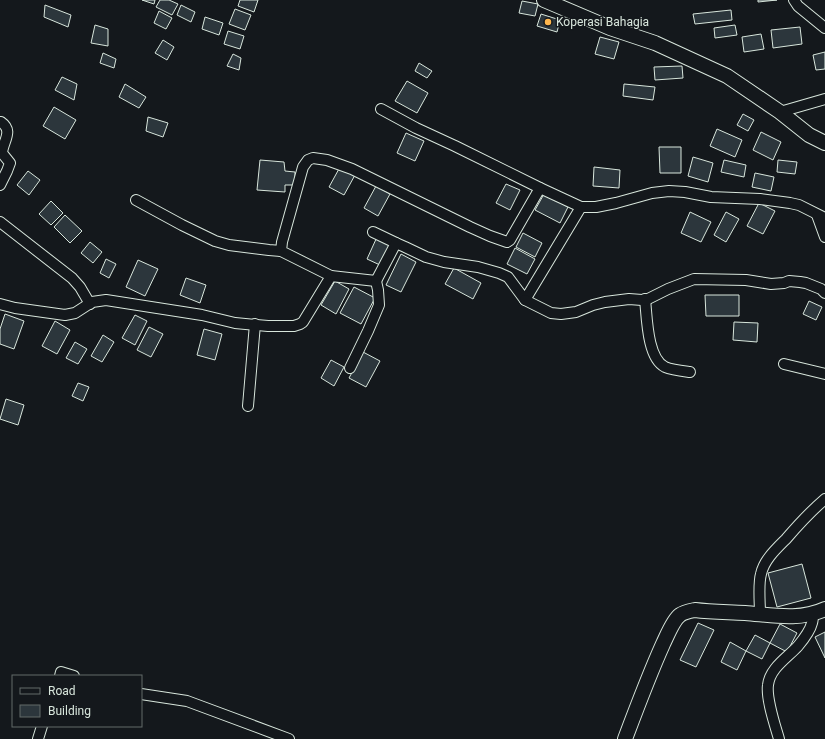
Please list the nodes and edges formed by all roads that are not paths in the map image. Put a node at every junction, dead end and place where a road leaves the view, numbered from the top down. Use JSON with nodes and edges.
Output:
{"nodes":[{"id":1,"x":544,"y":0,"type":"edge"},
{"id":2,"x":794,"y":0,"type":"edge"},
{"id":3,"x":825,"y":28,"type":"edge"},
{"id":4,"x":825,"y":99,"type":"edge"},
{"id":5,"x":381,"y":109,"type":"dead end"},
{"id":6,"x":780,"y":112,"type":"junction"},
{"id":7,"x":2,"y":122,"type":"dead end"},
{"id":8,"x":825,"y":142,"type":"edge"},
{"id":9,"x":0,"y":185,"type":"edge"},
{"id":10,"x":540,"y":188,"type":"junction"},
{"id":11,"x":136,"y":200,"type":"dead end"},
{"id":12,"x":581,"y":207,"type":"junction"},
{"id":13,"x":821,"y":216,"type":"edge"},
{"id":14,"x":0,"y":222,"type":"edge"},
{"id":15,"x":373,"y":232,"type":"dead end"},
{"id":16,"x":825,"y":236,"type":"edge"},
{"id":17,"x":396,"y":244,"type":"junction"},
{"id":18,"x":281,"y":251,"type":"junction"},
{"id":19,"x":330,"y":276,"type":"junction"},
{"id":20,"x":376,"y":281,"type":"junction"},
{"id":21,"x":825,"y":293,"type":"edge"},
{"id":22,"x":645,"y":299,"type":"junction"},
{"id":23,"x":525,"y":300,"type":"junction"},
{"id":24,"x":90,"y":304,"type":"junction"},
{"id":25,"x":0,"y":305,"type":"edge"},
{"id":26,"x":255,"y":324,"type":"junction"},
{"id":27,"x":784,"y":364,"type":"dead end"},
{"id":28,"x":350,"y":368,"type":"dead end"},
{"id":29,"x":690,"y":372,"type":"dead end"},
{"id":30,"x":825,"y":374,"type":"edge"},
{"id":31,"x":248,"y":406,"type":"dead end"},
{"id":32,"x":825,"y":499,"type":"edge"},
{"id":33,"x":819,"y":611,"type":"edge"},
{"id":34,"x":760,"y":614,"type":"junction"},
{"id":35,"x":60,"y":675,"type":"edge"},
{"id":36,"x":71,"y":675,"type":"edge"},
{"id":37,"x":142,"y":694,"type":"edge"},
{"id":38,"x":42,"y":727,"type":"edge"},
{"id":39,"x":38,"y":739,"type":"edge"},
{"id":40,"x":289,"y":739,"type":"edge"},
{"id":41,"x":625,"y":739,"type":"edge"},
{"id":42,"x":779,"y":739,"type":"edge"}],
"edges":[{"from":1,"to":6,"type":"street"},
{"from":2,"to":3,"type":"street"},
{"from":4,"to":6,"type":"street"},
{"from":5,"to":10,"type":"street"},
{"from":6,"to":8,"type":"street"},
{"from":7,"to":9,"type":"street"},
{"from":10,"to":12,"type":"street"},
{"from":10,"to":18,"type":"street"},
{"from":11,"to":18,"type":"street"},
{"from":12,"to":13,"type":"street"},
{"from":12,"to":23,"type":"street"},
{"from":13,"to":16,"type":"street"},
{"from":14,"to":24,"type":"street"},
{"from":15,"to":17,"type":"street"},
{"from":17,"to":20,"type":"street"},
{"from":17,"to":23,"type":"street"},
{"from":18,"to":19,"type":"street"},
{"from":19,"to":20,"type":"street"},
{"from":19,"to":26,"type":"street"},
{"from":20,"to":28,"type":"street"},
{"from":21,"to":22,"type":"street"},
{"from":22,"to":23,"type":"street"},
{"from":22,"to":29,"type":"street"},
{"from":24,"to":25,"type":"street"},
{"from":24,"to":26,"type":"street"},
{"from":26,"to":31,"type":"street"},
{"from":27,"to":30,"type":"street"},
{"from":32,"to":34,"type":"street"},
{"from":33,"to":34,"type":"street"},
{"from":33,"to":42,"type":"street"},
{"from":34,"to":41,"type":"street"},
{"from":35,"to":36,"type":"street"},
{"from":37,"to":40,"type":"street"},
{"from":38,"to":39,"type":"street"}]}
